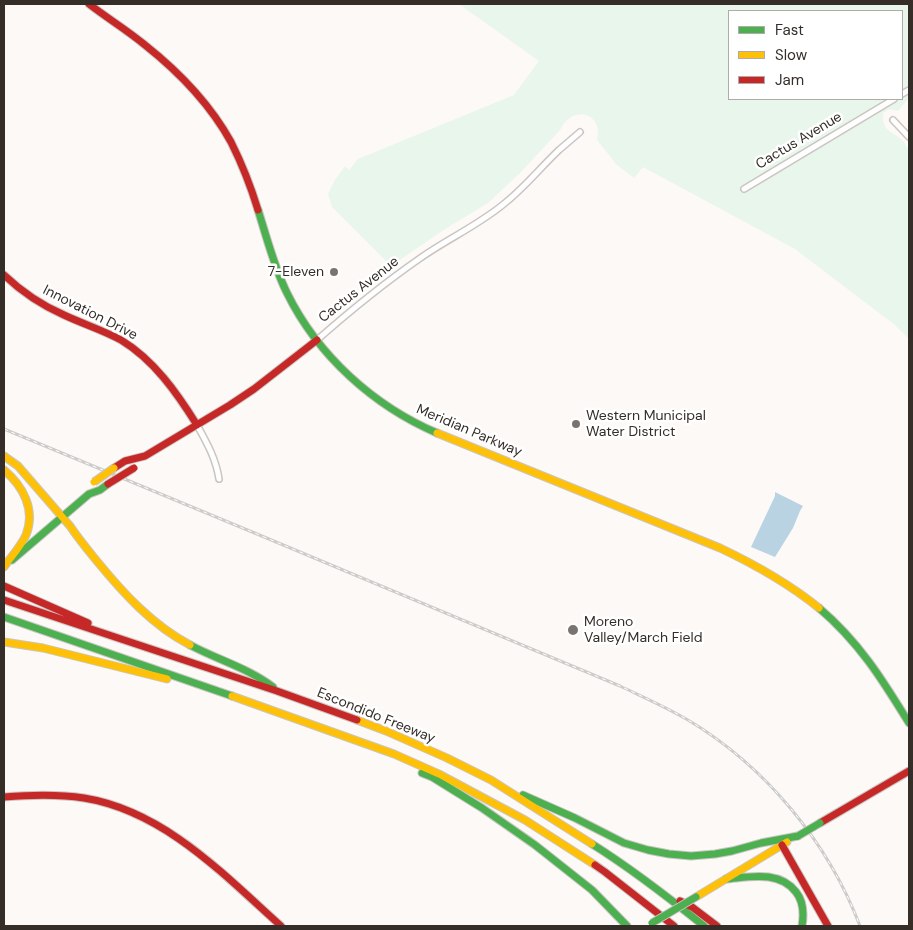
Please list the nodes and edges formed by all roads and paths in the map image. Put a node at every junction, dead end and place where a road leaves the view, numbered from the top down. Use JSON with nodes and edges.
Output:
{"nodes":[{"id":1,"x":89,"y":4,"type":"edge"},
{"id":2,"x":892,"y":100,"type":"edge"},
{"id":3,"x":893,"y":120,"type":"dead end"},
{"id":4,"x":580,"y":132,"type":"dead end"},
{"id":5,"x":909,"y":137,"type":"edge"},
{"id":6,"x":744,"y":189,"type":"dead end"},
{"id":7,"x":4,"y":275,"type":"edge"},
{"id":8,"x":317,"y":340,"type":"junction"},
{"id":9,"x":197,"y":425,"type":"junction"},
{"id":10,"x":4,"y":456,"type":"edge"},
{"id":11,"x":145,"y":456,"type":"junction"},
{"id":12,"x":4,"y":470,"type":"edge"},
{"id":13,"x":219,"y":479,"type":"dead end"},
{"id":14,"x":89,"y":494,"type":"junction"},
{"id":15,"x":63,"y":517,"type":"junction"},
{"id":16,"x":4,"y":567,"type":"edge"},
{"id":17,"x":4,"y":586,"type":"edge"},
{"id":18,"x":4,"y":600,"type":"edge"},
{"id":19,"x":4,"y":617,"type":"edge"},
{"id":20,"x":4,"y":642,"type":"edge"},
{"id":21,"x":151,"y":649,"type":"junction"},
{"id":22,"x":277,"y":690,"type":"junction"},
{"id":23,"x":218,"y":692,"type":"junction"},
{"id":24,"x":909,"y":723,"type":"edge"},
{"id":25,"x":329,"y":730,"type":"junction"},
{"id":26,"x":909,"y":771,"type":"edge"},
{"id":27,"x":491,"y":780,"type":"junction"},
{"id":28,"x":4,"y":797,"type":"edge"},
{"id":29,"x":798,"y":836,"type":"junction"},
{"id":30,"x":782,"y":845,"type":"junction"},
{"id":31,"x":726,"y":879,"type":"junction"},
{"id":32,"x":660,"y":890,"type":"junction"},
{"id":33,"x":649,"y":924,"type":"edge"},
{"id":34,"x":281,"y":926,"type":"edge"},
{"id":35,"x":627,"y":926,"type":"edge"},
{"id":36,"x":674,"y":926,"type":"edge"},
{"id":37,"x":704,"y":926,"type":"edge"},
{"id":38,"x":717,"y":926,"type":"edge"},
{"id":39,"x":802,"y":926,"type":"edge"},
{"id":40,"x":828,"y":926,"type":"edge"}],
"edges":[{"from":1,"to":8,"type":"main road","name":"Meridian Parkway"},
{"from":2,"to":6,"type":"street","name":"Cactus Avenue"},
{"from":3,"to":5,"type":"street"},
{"from":4,"to":8,"type":"street","name":"Cactus Avenue"},
{"from":7,"to":9,"type":"main road","name":"Innovation Drive"},
{"from":8,"to":9,"type":"main road","name":"Cactus Avenue"},
{"from":8,"to":24,"type":"main road","name":"Meridian Parkway"},
{"from":9,"to":11,"type":"main road","name":"Cactus Avenue"},
{"from":9,"to":13,"type":"street","name":"Innovation Drive"},
{"from":10,"to":15,"type":"main road"},
{"from":11,"to":14,"type":"main road","name":"Cactus Avenue","bridge":true},
{"from":11,"to":14,"type":"main road","name":"Cactus Avenue","bridge":true},
{"from":12,"to":16,"type":"main road"},
{"from":14,"to":15,"type":"main road","name":"Cactus Avenue"},
{"from":15,"to":16,"type":"main road","name":"Cactus Avenue"},
{"from":15,"to":22,"type":"main road"},
{"from":17,"to":21,"type":"main road"},
{"from":18,"to":21,"type":"main road","name":"Escondido Freeway"},
{"from":19,"to":23,"type":"main road","name":"Escondido Freeway"},
{"from":20,"to":23,"type":"main road"},
{"from":21,"to":22,"type":"main road","name":"Escondido Freeway"},
{"from":22,"to":27,"type":"main road","name":"Escondido Freeway"},
{"from":23,"to":25,"type":"main road","name":"Escondido Freeway"},
{"from":25,"to":35,"type":"main road"},
{"from":25,"to":36,"type":"main road","name":"Escondido Freeway"},
{"from":26,"to":29,"type":"main road","bridge":true},
{"from":27,"to":29,"type":"main road"},
{"from":27,"to":32,"type":"main road","name":"Escondido Freeway"},
{"from":28,"to":34,"type":"main road"},
{"from":29,"to":30,"type":"main road"},
{"from":30,"to":31,"type":"main road"},
{"from":30,"to":40,"type":"main road"},
{"from":31,"to":33,"type":"main road","bridge":true},
{"from":31,"to":39,"type":"main road"},
{"from":32,"to":37,"type":"main road","name":"Escondido Freeway"},
{"from":32,"to":38,"type":"main road"}]}
